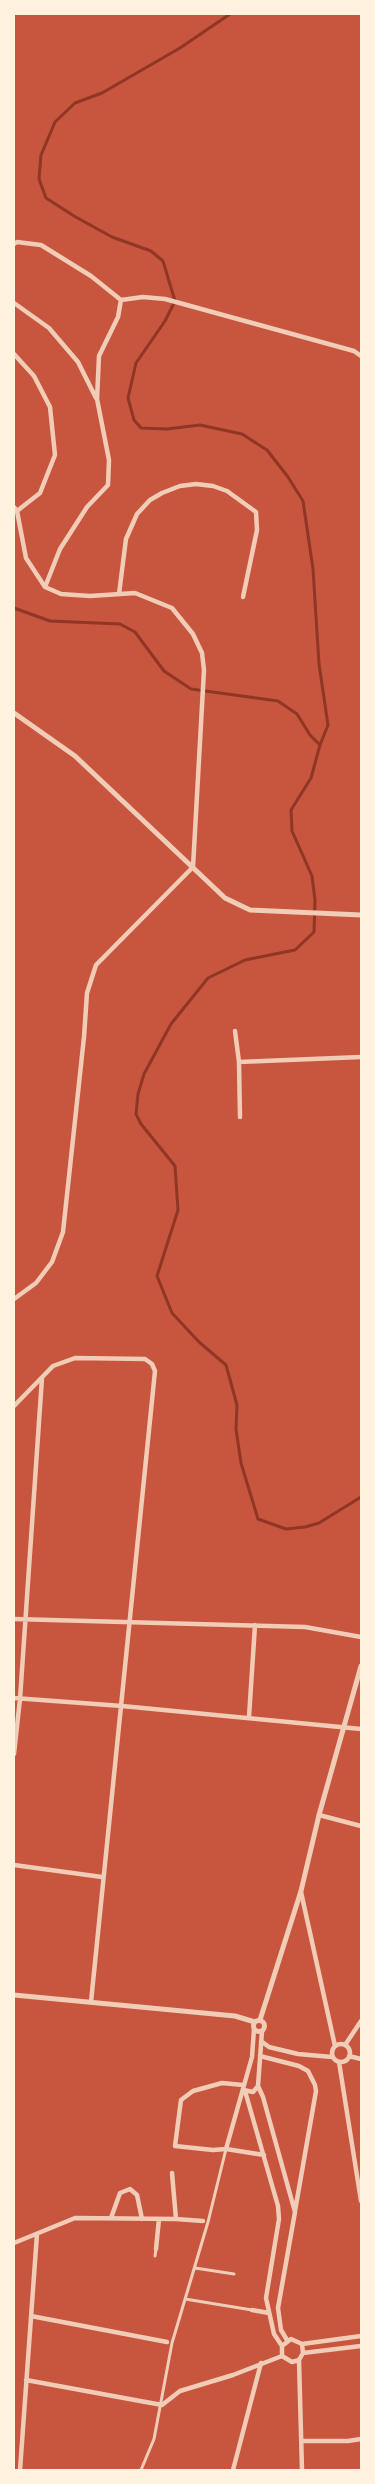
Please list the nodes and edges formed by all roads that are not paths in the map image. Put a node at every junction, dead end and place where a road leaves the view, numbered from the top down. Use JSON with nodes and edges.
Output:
{"nodes":[{"id":1,"x":14,"y":244,"type":"edge"},
{"id":2,"x":121,"y":300,"type":"junction"},
{"id":3,"x":14,"y":303,"type":"edge"},
{"id":4,"x":14,"y":354,"type":"edge"},
{"id":5,"x":361,"y":356,"type":"edge"},
{"id":6,"x":97,"y":399,"type":"junction"},
{"id":7,"x":15,"y":509,"type":"edge"},
{"id":8,"x":45,"y":587,"type":"junction"},
{"id":9,"x":119,"y":594,"type":"junction"},
{"id":10,"x":243,"y":597,"type":"dead end"},
{"id":11,"x":14,"y":713,"type":"edge"},
{"id":12,"x":193,"y":867,"type":"junction"},
{"id":13,"x":361,"y":915,"type":"edge"},
{"id":14,"x":235,"y":1031,"type":"dead end"},
{"id":15,"x":361,"y":1056,"type":"edge"},
{"id":16,"x":239,"y":1062,"type":"junction"},
{"id":17,"x":240,"y":1117,"type":"dead end"},
{"id":18,"x":14,"y":1299,"type":"edge"},
{"id":19,"x":42,"y":1378,"type":"junction"},
{"id":20,"x":14,"y":1406,"type":"edge"},
{"id":21,"x":14,"y":1619,"type":"edge"},
{"id":22,"x":26,"y":1620,"type":"junction"},
{"id":23,"x":130,"y":1624,"type":"junction"},
{"id":24,"x":255,"y":1625,"type":"junction"},
{"id":25,"x":361,"y":1637,"type":"edge"},
{"id":26,"x":361,"y":1666,"type":"edge"},
{"id":27,"x":14,"y":1698,"type":"edge"},
{"id":28,"x":20,"y":1699,"type":"junction"},
{"id":29,"x":122,"y":1706,"type":"junction"},
{"id":30,"x":249,"y":1717,"type":"junction"},
{"id":31,"x":344,"y":1726,"type":"junction"},
{"id":32,"x":361,"y":1729,"type":"edge"},
{"id":33,"x":14,"y":1754,"type":"edge"},
{"id":34,"x":319,"y":1815,"type":"junction"},
{"id":35,"x":361,"y":1826,"type":"edge"},
{"id":36,"x":14,"y":1865,"type":"edge"},
{"id":37,"x":102,"y":1877,"type":"junction"},
{"id":38,"x":301,"y":1891,"type":"junction"},
{"id":39,"x":14,"y":1995,"type":"edge"},
{"id":40,"x":91,"y":2002,"type":"junction"},
{"id":41,"x":257,"y":2021,"type":"junction"},
{"id":42,"x":361,"y":2021,"type":"edge"},
{"id":43,"x":254,"y":2029,"type":"junction"},
{"id":44,"x":262,"y":2031,"type":"junction"},
{"id":45,"x":261,"y":2041,"type":"junction"},
{"id":46,"x":345,"y":2045,"type":"junction"},
{"id":47,"x":335,"y":2046,"type":"junction"},
{"id":48,"x":260,"y":2056,"type":"junction"},
{"id":49,"x":349,"y":2056,"type":"junction"},
{"id":50,"x":332,"y":2057,"type":"junction"},
{"id":51,"x":361,"y":2059,"type":"edge"},
{"id":52,"x":339,"y":2062,"type":"junction"},
{"id":53,"x":246,"y":2079,"type":"junction"},
{"id":54,"x":258,"y":2084,"type":"junction"},
{"id":55,"x":243,"y":2088,"type":"junction"},
{"id":56,"x":226,"y":2149,"type":"junction"},
{"id":57,"x":264,"y":2155,"type":"junction"},
{"id":58,"x":172,"y":2173,"type":"dead end"},
{"id":59,"x":361,"y":2201,"type":"edge"},
{"id":60,"x":295,"y":2212,"type":"junction"},
{"id":61,"x":111,"y":2218,"type":"junction"},
{"id":62,"x":142,"y":2219,"type":"junction"},
{"id":63,"x":159,"y":2219,"type":"junction"},
{"id":64,"x":176,"y":2219,"type":"junction"},
{"id":65,"x":205,"y":2222,"type":"junction"},
{"id":66,"x":37,"y":2234,"type":"junction"},
{"id":67,"x":14,"y":2244,"type":"edge"},
{"id":68,"x":156,"y":2249,"type":"joint"},
{"id":69,"x":155,"y":2256,"type":"dead end"},
{"id":70,"x":195,"y":2268,"type":"junction"},
{"id":71,"x":234,"y":2274,"type":"dead end"},
{"id":72,"x":185,"y":2299,"type":"junction"},
{"id":73,"x":252,"y":2310,"type":"joint"},
{"id":74,"x":269,"y":2313,"type":"junction"},
{"id":75,"x":31,"y":2316,"type":"junction"},
{"id":76,"x":361,"y":2336,"type":"edge"},
{"id":77,"x":287,"y":2340,"type":"junction"},
{"id":78,"x":170,"y":2343,"type":"junction"},
{"id":79,"x":302,"y":2344,"type":"junction"},
{"id":80,"x":282,"y":2346,"type":"junction"},
{"id":81,"x":361,"y":2346,"type":"edge"},
{"id":82,"x":303,"y":2353,"type":"junction"},
{"id":83,"x":282,"y":2356,"type":"junction"},
{"id":84,"x":299,"y":2360,"type":"junction"},
{"id":85,"x":261,"y":2363,"type":"junction"},
{"id":86,"x":26,"y":2380,"type":"junction"},
{"id":87,"x":162,"y":2405,"type":"junction"},
{"id":88,"x":361,"y":2438,"type":"edge"},
{"id":89,"x":302,"y":2441,"type":"junction"},
{"id":90,"x":20,"y":2470,"type":"edge"},
{"id":91,"x":141,"y":2470,"type":"edge"},
{"id":92,"x":233,"y":2470,"type":"edge"},
{"id":93,"x":302,"y":2470,"type":"edge"}],
"edges":[{"from":1,"to":2,"type":"street"},
{"from":2,"to":5,"type":"street"},
{"from":2,"to":6,"type":"street"},
{"from":3,"to":6,"type":"street"},
{"from":4,"to":7,"type":"street"},
{"from":6,"to":8,"type":"street"},
{"from":7,"to":8,"type":"street"},
{"from":8,"to":9,"type":"street"},
{"from":9,"to":10,"type":"street"},
{"from":9,"to":12,"type":"street"},
{"from":11,"to":12,"type":"street"},
{"from":12,"to":13,"type":"street"},
{"from":12,"to":18,"type":"street"},
{"from":14,"to":16,"type":"street"},
{"from":15,"to":16,"type":"street"},
{"from":16,"to":17,"type":"street"},
{"from":19,"to":20,"type":"street"},
{"from":19,"to":22,"type":"street"},
{"from":19,"to":23,"type":"street"},
{"from":21,"to":22,"type":"street"},
{"from":22,"to":23,"type":"street"},
{"from":22,"to":28,"type":"street"},
{"from":23,"to":24,"type":"street"},
{"from":23,"to":29,"type":"street"},
{"from":24,"to":25,"type":"street"},
{"from":24,"to":30,"type":"street"},
{"from":26,"to":31,"type":"street"},
{"from":27,"to":28,"type":"street"},
{"from":28,"to":29,"type":"street"},
{"from":28,"to":33,"type":"street"},
{"from":29,"to":30,"type":"street"},
{"from":29,"to":37,"type":"street"},
{"from":30,"to":31,"type":"street"},
{"from":31,"to":32,"type":"street"},
{"from":31,"to":34,"type":"street"},
{"from":34,"to":35,"type":"street"},
{"from":34,"to":38,"type":"street"},
{"from":36,"to":37,"type":"street"},
{"from":37,"to":40,"type":"street"},
{"from":38,"to":41,"type":"street"},
{"from":38,"to":47,"type":"street"},
{"from":39,"to":40,"type":"street"},
{"from":40,"to":41,"type":"street"},
{"from":41,"to":43,"type":"street"},
{"from":41,"to":44,"type":"street"},
{"from":42,"to":46,"type":"street"},
{"from":43,"to":44,"type":"street"},
{"from":43,"to":53,"type":"street"},
{"from":44,"to":45,"type":"street"},
{"from":45,"to":48,"type":"street"},
{"from":45,"to":50,"type":"street"},
{"from":46,"to":47,"type":"street"},
{"from":46,"to":49,"type":"street"},
{"from":47,"to":50,"type":"street"},
{"from":48,"to":54,"type":"street"},
{"from":48,"to":60,"type":"street"},
{"from":49,"to":51,"type":"street"},
{"from":49,"to":52,"type":"street"},
{"from":50,"to":52,"type":"street"},
{"from":52,"to":59,"type":"street"},
{"from":53,"to":54,"type":"street"},
{"from":53,"to":55,"type":"street"},
{"from":54,"to":55,"type":"street"},
{"from":54,"to":60,"type":"street"},
{"from":55,"to":56,"type":"street"},
{"from":55,"to":56,"type":"street"},
{"from":55,"to":57,"type":"street"},
{"from":56,"to":57,"type":"street"},
{"from":56,"to":65,"type":"street"},
{"from":57,"to":74,"type":"street"},
{"from":58,"to":64,"type":"street"},
{"from":60,"to":77,"type":"street"},
{"from":61,"to":62,"type":"street"},
{"from":61,"to":62,"type":"street"},
{"from":61,"to":66,"type":"street"},
{"from":62,"to":63,"type":"street"},
{"from":63,"to":64,"type":"street"},
{"from":63,"to":68,"type":"street"},
{"from":64,"to":65,"type":"street"},
{"from":65,"to":70,"type":"street"},
{"from":66,"to":67,"type":"street"},
{"from":66,"to":75,"type":"street"},
{"from":68,"to":69,"type":"street"},
{"from":70,"to":71,"type":"street"},
{"from":70,"to":72,"type":"street"},
{"from":72,"to":73,"type":"street"},
{"from":72,"to":78,"type":"street"},
{"from":73,"to":74,"type":"street"},
{"from":74,"to":80,"type":"street"},
{"from":75,"to":78,"type":"street"},
{"from":75,"to":86,"type":"street"},
{"from":76,"to":79,"type":"street"},
{"from":77,"to":79,"type":"street"},
{"from":77,"to":80,"type":"street"},
{"from":78,"to":87,"type":"street"},
{"from":79,"to":82,"type":"street"},
{"from":80,"to":83,"type":"street"},
{"from":81,"to":82,"type":"street"},
{"from":82,"to":84,"type":"street"},
{"from":83,"to":84,"type":"street"},
{"from":83,"to":85,"type":"street"},
{"from":84,"to":89,"type":"street"},
{"from":85,"to":87,"type":"street"},
{"from":85,"to":92,"type":"street"},
{"from":86,"to":87,"type":"street"},
{"from":86,"to":90,"type":"street"},
{"from":87,"to":91,"type":"street"},
{"from":88,"to":89,"type":"street"},
{"from":89,"to":93,"type":"street"}]}
